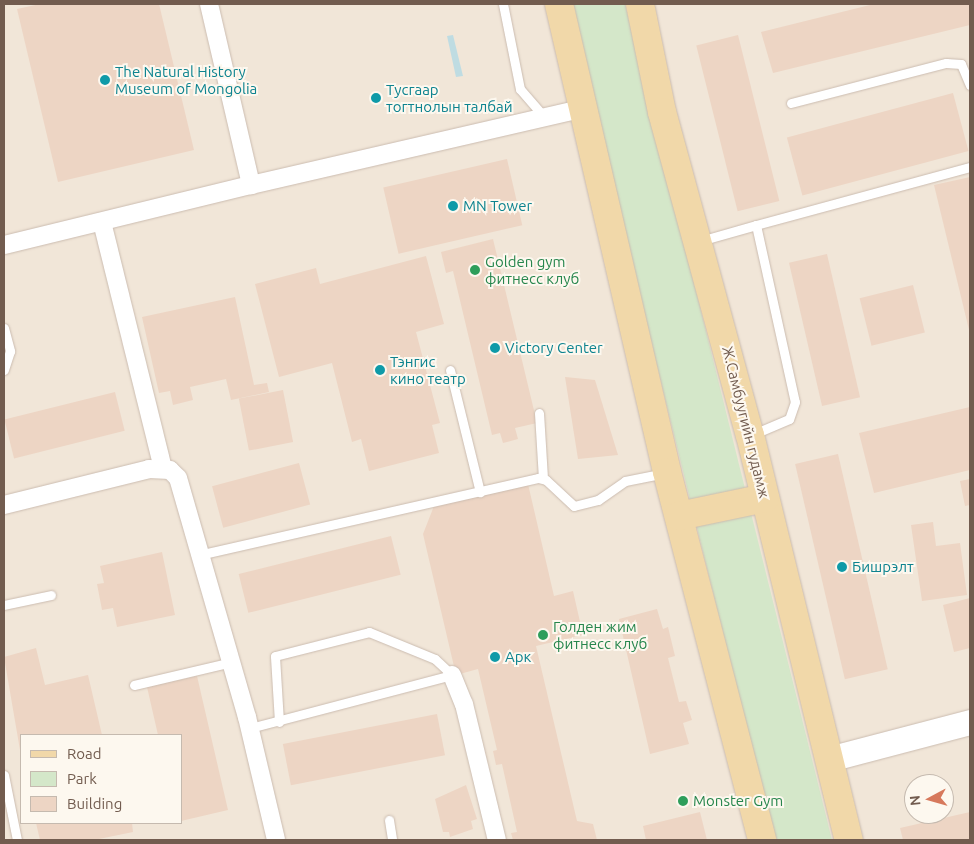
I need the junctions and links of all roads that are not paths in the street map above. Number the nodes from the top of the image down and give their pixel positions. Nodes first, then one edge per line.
1 (209, 4) edge
2 (502, 4) edge
3 (559, 4) edge
4 (640, 4) edge
5 (970, 85) edge
6 (792, 103) dead end
7 (580, 109) junction
8 (544, 117) junction
9 (970, 167) edge
10 (251, 185) junction
11 (102, 222) junction
12 (756, 225) junction
13 (699, 242) junction
14 (4, 246) edge
15 (4, 328) edge
16 (4, 370) edge
17 (450, 370) dead end
18 (539, 413) dead end
19 (750, 435) junction
20 (163, 468) junction
21 (667, 472) junction
22 (543, 478) junction
23 (480, 492) junction
24 (765, 498) junction
25 (4, 505) edge
26 (678, 516) junction
27 (203, 554) junction
28 (51, 595) dead end
29 (4, 605) edge
30 (232, 662) junction
31 (452, 675) junction
32 (134, 685) dead end
33 (279, 722) junction
34 (970, 722) edge
35 (250, 728) junction
36 (829, 759) junction
37 (4, 775) edge
38 (389, 820) dead end
39 (17, 840) edge
40 (276, 840) edge
41 (392, 840) edge
42 (497, 840) edge
43 (762, 840) edge
44 (849, 840) edge

1 - 10 street
2 - 8 lane
3 - 7 main road
4 - 13 main road, Ж.Самбуугийн гудамж
5 - 6 lane
7 - 8 street
7 - 21 main road
8 - 10 street
9 - 12 lane
10 - 11 street
11 - 14 street
11 - 20 street
12 - 13 lane
12 - 19 lane
13 - 19 main road, Ж.Самбуугийн гудамж
15 - 16 lane
17 - 23 lane
18 - 22 lane
19 - 24 main road, Ж.Самбуугийн гудамж
20 - 25 street
20 - 27 street
21 - 22 lane
21 - 26 main road
22 - 23 lane
23 - 27 lane
24 - 26 main road
24 - 36 main road, Ж.Самбуугийн гудамж
26 - 43 main road
27 - 30 street
28 - 29 lane
30 - 32 lane
30 - 35 street
31 - 33 lane
31 - 33 lane
31 - 42 street
33 - 35 lane
34 - 36 main road
35 - 40 street
36 - 44 main road, Ж.Самбуугийн гудамж
37 - 39 lane
38 - 41 lane

